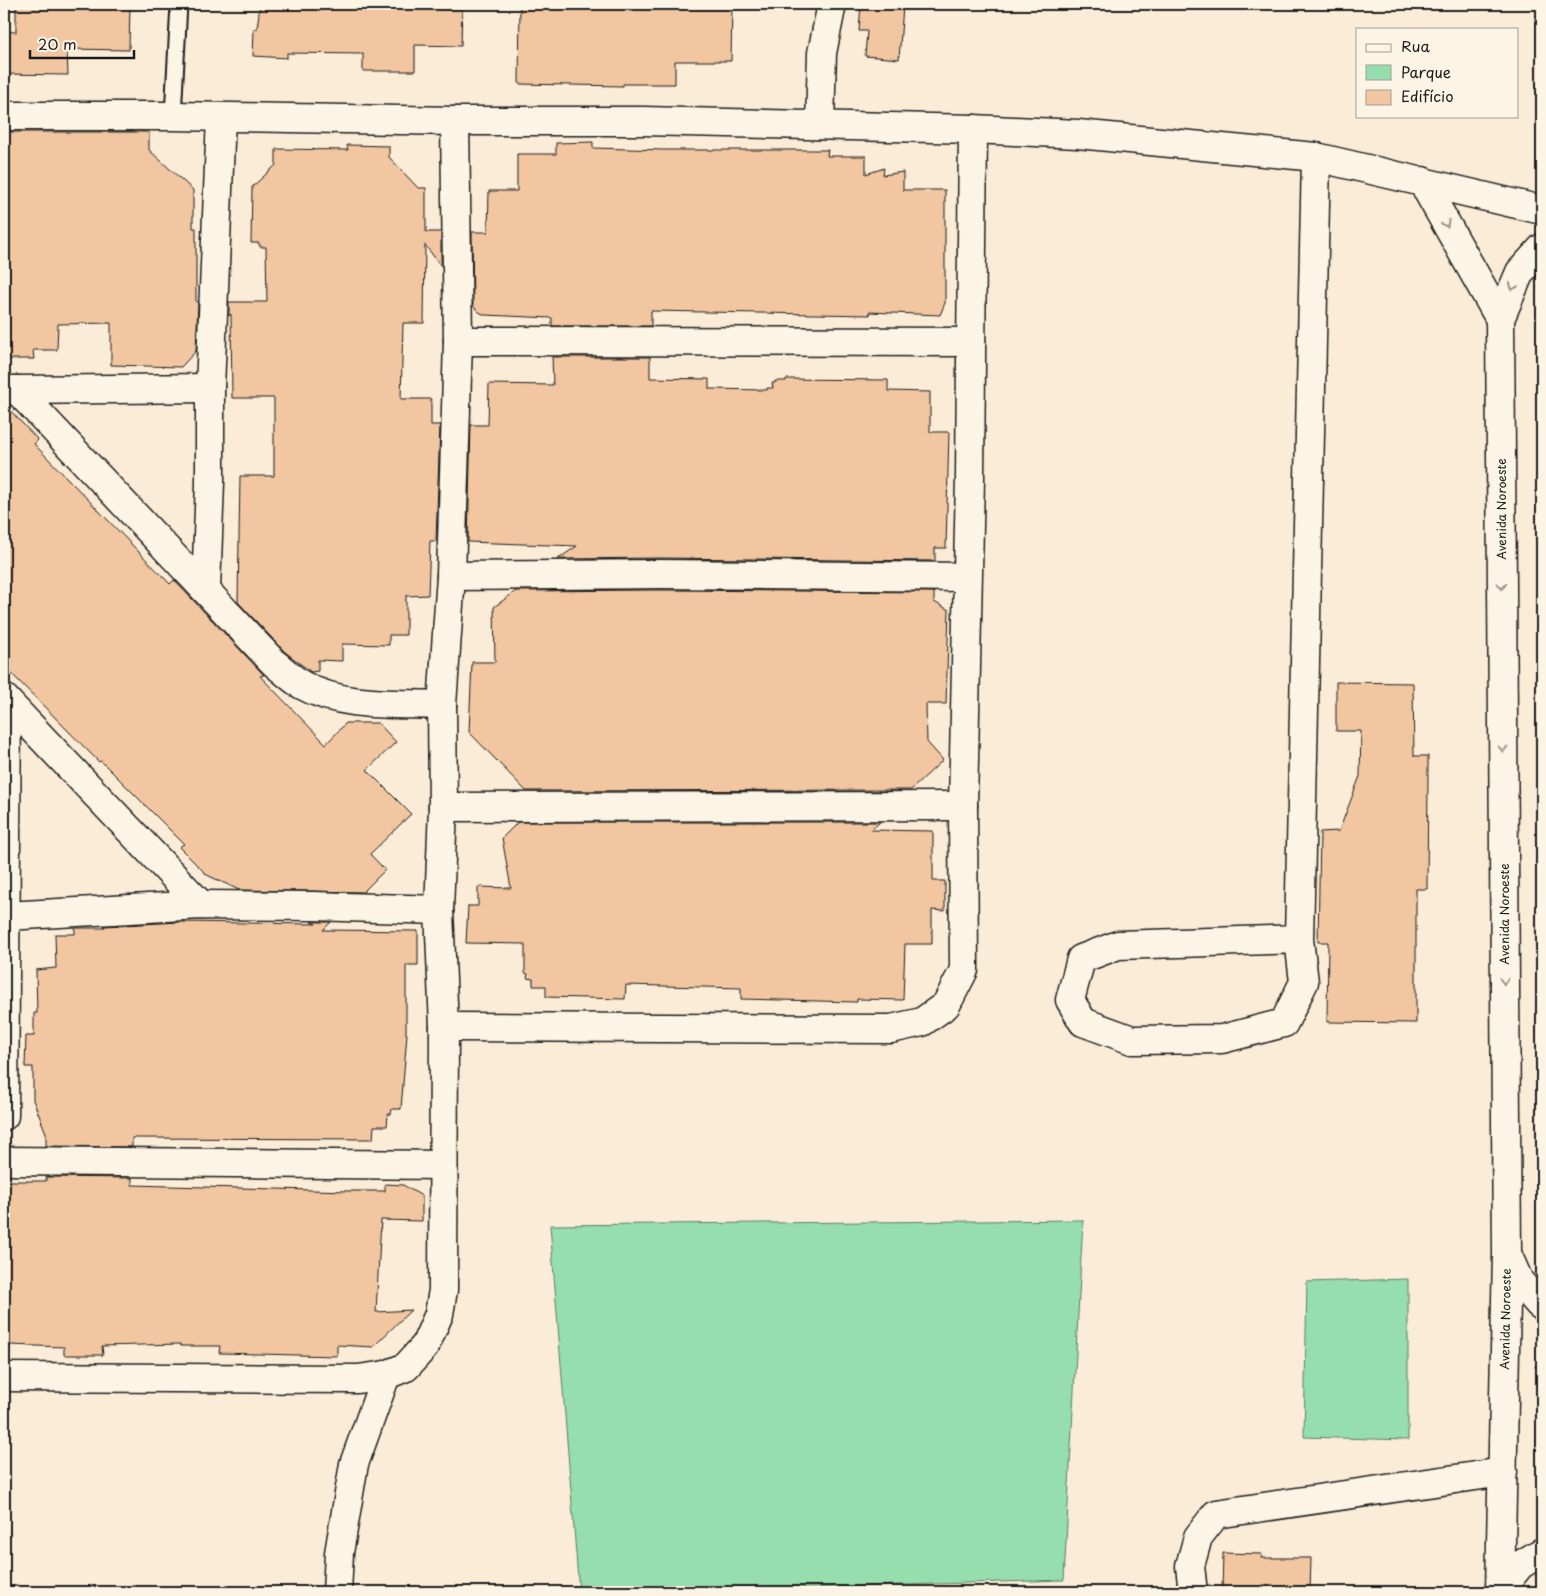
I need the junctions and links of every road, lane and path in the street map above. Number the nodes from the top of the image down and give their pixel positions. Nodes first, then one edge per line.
1 (179, 4) edge
2 (832, 4) edge
3 (4, 116) edge
4 (173, 116) junction
5 (220, 118) junction
6 (455, 121) junction
7 (820, 125) junction
8 (973, 129) junction
9 (1316, 157) junction
10 (1422, 181) junction
11 (1542, 210) edge
12 (1542, 248) edge
13 (1500, 319) junction
14 (458, 341) junction
15 (971, 342) junction
16 (210, 388) junction
17 (10, 390) edge
18 (451, 576) junction
19 (967, 577) junction
20 (206, 589) junction
21 (5, 700) edge
22 (442, 705) junction
23 (963, 806) junction
24 (443, 807) junction
25 (202, 906) junction
26 (439, 910) junction
27 (6, 916) junction
28 (1300, 939) junction
29 (444, 1027) junction
30 (4, 1116) edge
31 (4, 1161) edge
32 (443, 1165) junction
33 (1507, 1253) junction
34 (1542, 1306) edge
35 (386, 1375) junction
36 (4, 1377) edge
37 (1502, 1472) junction
38 (1542, 1552) edge
39 (1500, 1591) edge
40 (337, 1592) edge
41 (1192, 1592) edge

1 - 4 lane
2 - 7 street
3 - 4 street
4 - 5 street
5 - 6 street
5 - 16 street
6 - 7 street
6 - 14 street
7 - 8 street
8 - 9 street
8 - 15 street
9 - 10 street
9 - 28 street
10 - 11 street
10 -> 13 street
12 -> 13 street, Avenida Noroeste
13 -> 33 street, Avenida Noroeste
14 - 15 street
14 - 18 street
15 - 19 street
16 - 17 street
16 - 20 street
17 - 20 street
18 - 19 street
18 - 22 street
19 - 23 street
20 - 22 street
21 - 25 street
21 - 27 street
22 - 24 street
23 - 24 street
23 - 29 street
24 - 26 street
25 - 26 street
25 - 27 street
26 - 29 street
27 - 30 street
28 - 28 street
29 - 32 street
31 - 32 street
32 - 35 street
33 - 34 street
33 - 37 street, Avenida Noroeste
35 - 36 street
35 - 40 street
37 - 39 street, Avenida Noroeste
37 - 41 street
38 - 39 street

